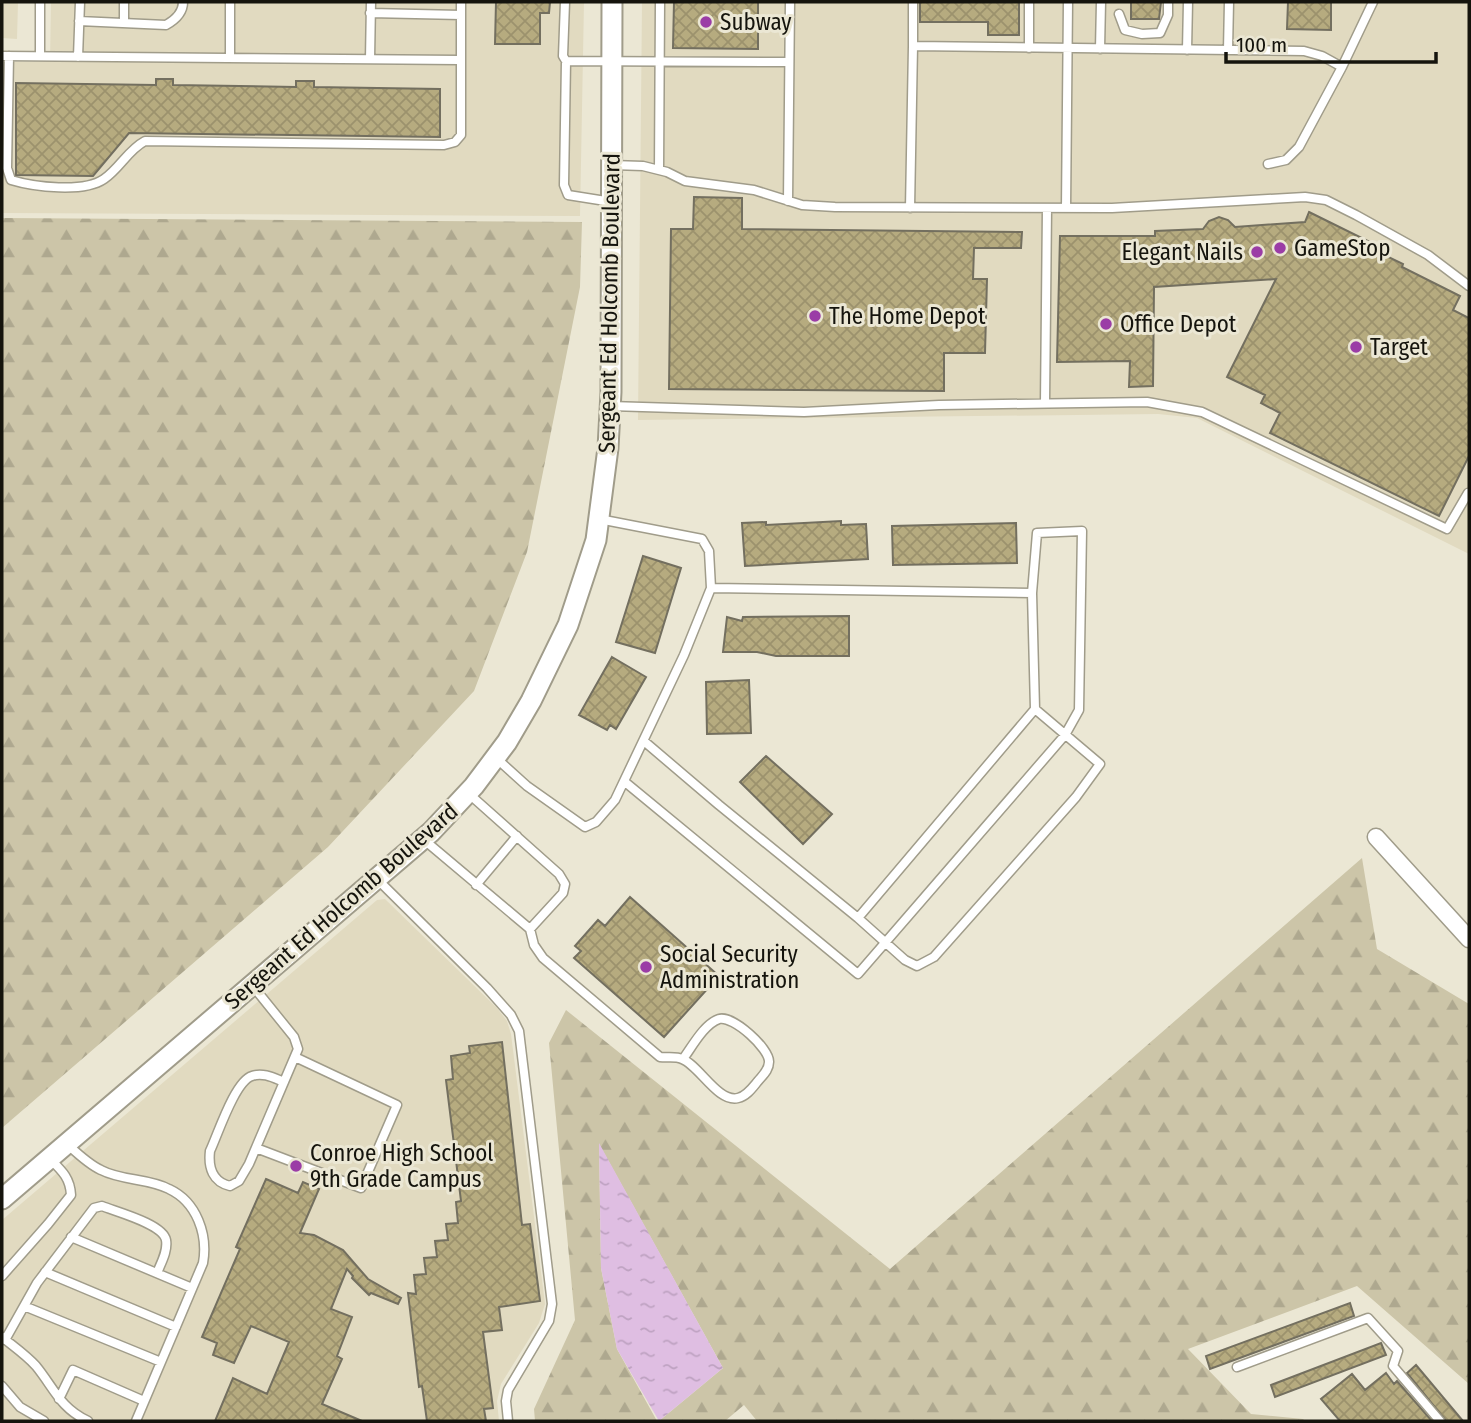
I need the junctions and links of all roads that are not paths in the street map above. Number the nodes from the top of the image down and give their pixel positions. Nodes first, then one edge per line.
1 (40, 2) edge
2 (80, 2) edge
3 (124, 2) edge
4 (183, 2) edge
5 (230, 2) edge
6 (370, 2) edge
7 (461, 2) edge
8 (565, 2) edge
9 (612, 2) edge
10 (660, 2) edge
11 (790, 2) edge
12 (913, 2) edge
13 (1029, 2) edge
14 (1068, 2) edge
15 (1101, 2) edge
16 (1168, 2) edge
17 (1188, 2) edge
18 (1229, 2) edge
19 (1373, 2) edge
20 (370, 13) junction
21 (1119, 14) dead end
22 (461, 15) junction
23 (79, 20) junction
24 (124, 23) junction
25 (913, 46) junction
26 (1028, 48) junction
27 (1068, 48) junction
28 (1100, 48) junction
29 (1187, 50) junction
30 (1228, 50) junction
31 (5, 56) edge
32 (40, 56) junction
33 (78, 57) junction
34 (230, 58) junction
35 (370, 59) junction
36 (460, 60) junction
37 (566, 61) junction
38 (612, 61) junction
39 (659, 61) junction
40 (789, 62) junction
41 (1342, 67) junction
42 (1268, 164) dead end
43 (612, 165) junction
44 (659, 170) junction
45 (788, 201) junction
46 (612, 202) junction
47 (911, 208) junction
48 (1047, 208) junction
49 (1066, 208) junction
50 (1469, 286) edge
51 (1045, 403) junction
52 (610, 406) junction
53 (1469, 492) edge
54 (599, 519) junction
55 (711, 589) junction
56 (1032, 593) junction
57 (1035, 709) junction
58 (1065, 735) junction
59 (645, 742) junction
60 (496, 757) junction
61 (625, 782) junction
62 (468, 793) junction
63 (517, 836) junction
64 (1376, 837) dead end
65 (423, 839) junction
66 (377, 880) junction
67 (476, 885) junction
68 (858, 918) junction
69 (530, 929) junction
70 (1469, 939) edge
71 (886, 942) junction
72 (253, 985) junction
73 (295, 1057) junction
74 (683, 1059) junction
75 (284, 1082) junction
76 (66, 1143) junction
77 (256, 1148) junction
78 (49, 1158) junction
79 (2, 1199) edge
80 (71, 1237) junction
81 (45, 1272) junction
82 (157, 1273) junction
83 (2, 1276) edge
84 (192, 1288) junction
85 (24, 1306) junction
86 (176, 1327) junction
87 (4, 1339) edge
88 (161, 1362) junction
89 (1237, 1367) dead end
90 (2, 1386) edge
91 (59, 1399) junction
92 (144, 1401) junction
93 (44, 1421) edge
94 (88, 1421) edge
95 (136, 1421) edge
96 (508, 1421) edge
97 (1440, 1421) edge

1 - 32 lane
2 - 23 lane
3 - 24 lane
4 - 24 lane
5 - 34 lane
6 - 20 lane
7 - 22 lane
8 - 37 lane
9 - 38 street, Sergeant Ed Holcomb Boulevard
10 - 39 lane
11 - 40 lane
12 - 25 lane
13 - 26 lane
14 - 27 lane
15 - 28 lane
16 - 21 lane
17 - 29 lane
18 - 30 lane
19 - 41 lane
20 - 22 lane
20 - 35 lane
22 - 36 lane
23 - 24 lane
23 - 33 lane
25 - 26 lane
25 - 47 lane
26 - 27 lane
27 - 28 lane
27 - 49 lane
28 - 29 lane
29 - 30 lane
30 - 41 lane
31 - 32 lane
31 - 36 lane
32 - 33 lane
33 - 34 lane
34 - 35 lane
35 - 36 lane
37 - 38 lane
37 - 46 lane
38 - 39 lane
38 - 43 street, Sergeant Ed Holcomb Boulevard
39 - 40 lane
39 - 44 lane
40 - 45 lane
41 - 42 lane
43 - 44 lane
43 - 46 street, Sergeant Ed Holcomb Boulevard
44 - 45 lane
45 - 47 lane
46 - 52 street, Sergeant Ed Holcomb Boulevard
47 - 48 lane
48 - 49 lane
48 - 51 lane
49 - 50 lane
51 - 52 lane
51 - 53 lane
52 - 54 street, Sergeant Ed Holcomb Boulevard
54 - 55 lane
54 - 60 street, Sergeant Ed Holcomb Boulevard
55 - 56 lane
55 - 59 lane
56 - 57 lane
56 - 58 lane
57 - 58 lane
57 - 68 lane
58 - 71 lane
58 - 71 lane
59 - 61 lane
59 - 68 lane
60 - 61 lane
60 - 62 street, Sergeant Ed Holcomb Boulevard
61 - 71 lane
62 - 63 lane
62 - 65 street, Sergeant Ed Holcomb Boulevard
63 - 67 lane
63 - 69 lane
64 - 70 street
65 - 66 street, Sergeant Ed Holcomb Boulevard
65 - 67 lane
66 - 72 street, Sergeant Ed Holcomb Boulevard
66 - 96 lane
67 - 69 lane
68 - 71 lane
69 - 74 lane
72 - 73 lane
72 - 76 street, Sergeant Ed Holcomb Boulevard
73 - 75 lane
73 - 77 lane
74 - 74 lane
75 - 77 lane
75 - 77 lane
76 - 78 street, Sergeant Ed Holcomb Boulevard
76 - 84 lane
78 - 79 street, Sergeant Ed Holcomb Boulevard
78 - 83 lane
80 - 81 lane
80 - 82 lane
80 - 82 lane
81 - 85 lane
81 - 86 lane
82 - 84 lane
84 - 86 lane
85 - 87 lane
85 - 88 lane
86 - 88 lane
87 - 91 lane
88 - 92 lane
89 - 97 lane
90 - 93 lane
91 - 92 lane
91 - 94 lane
92 - 95 lane

